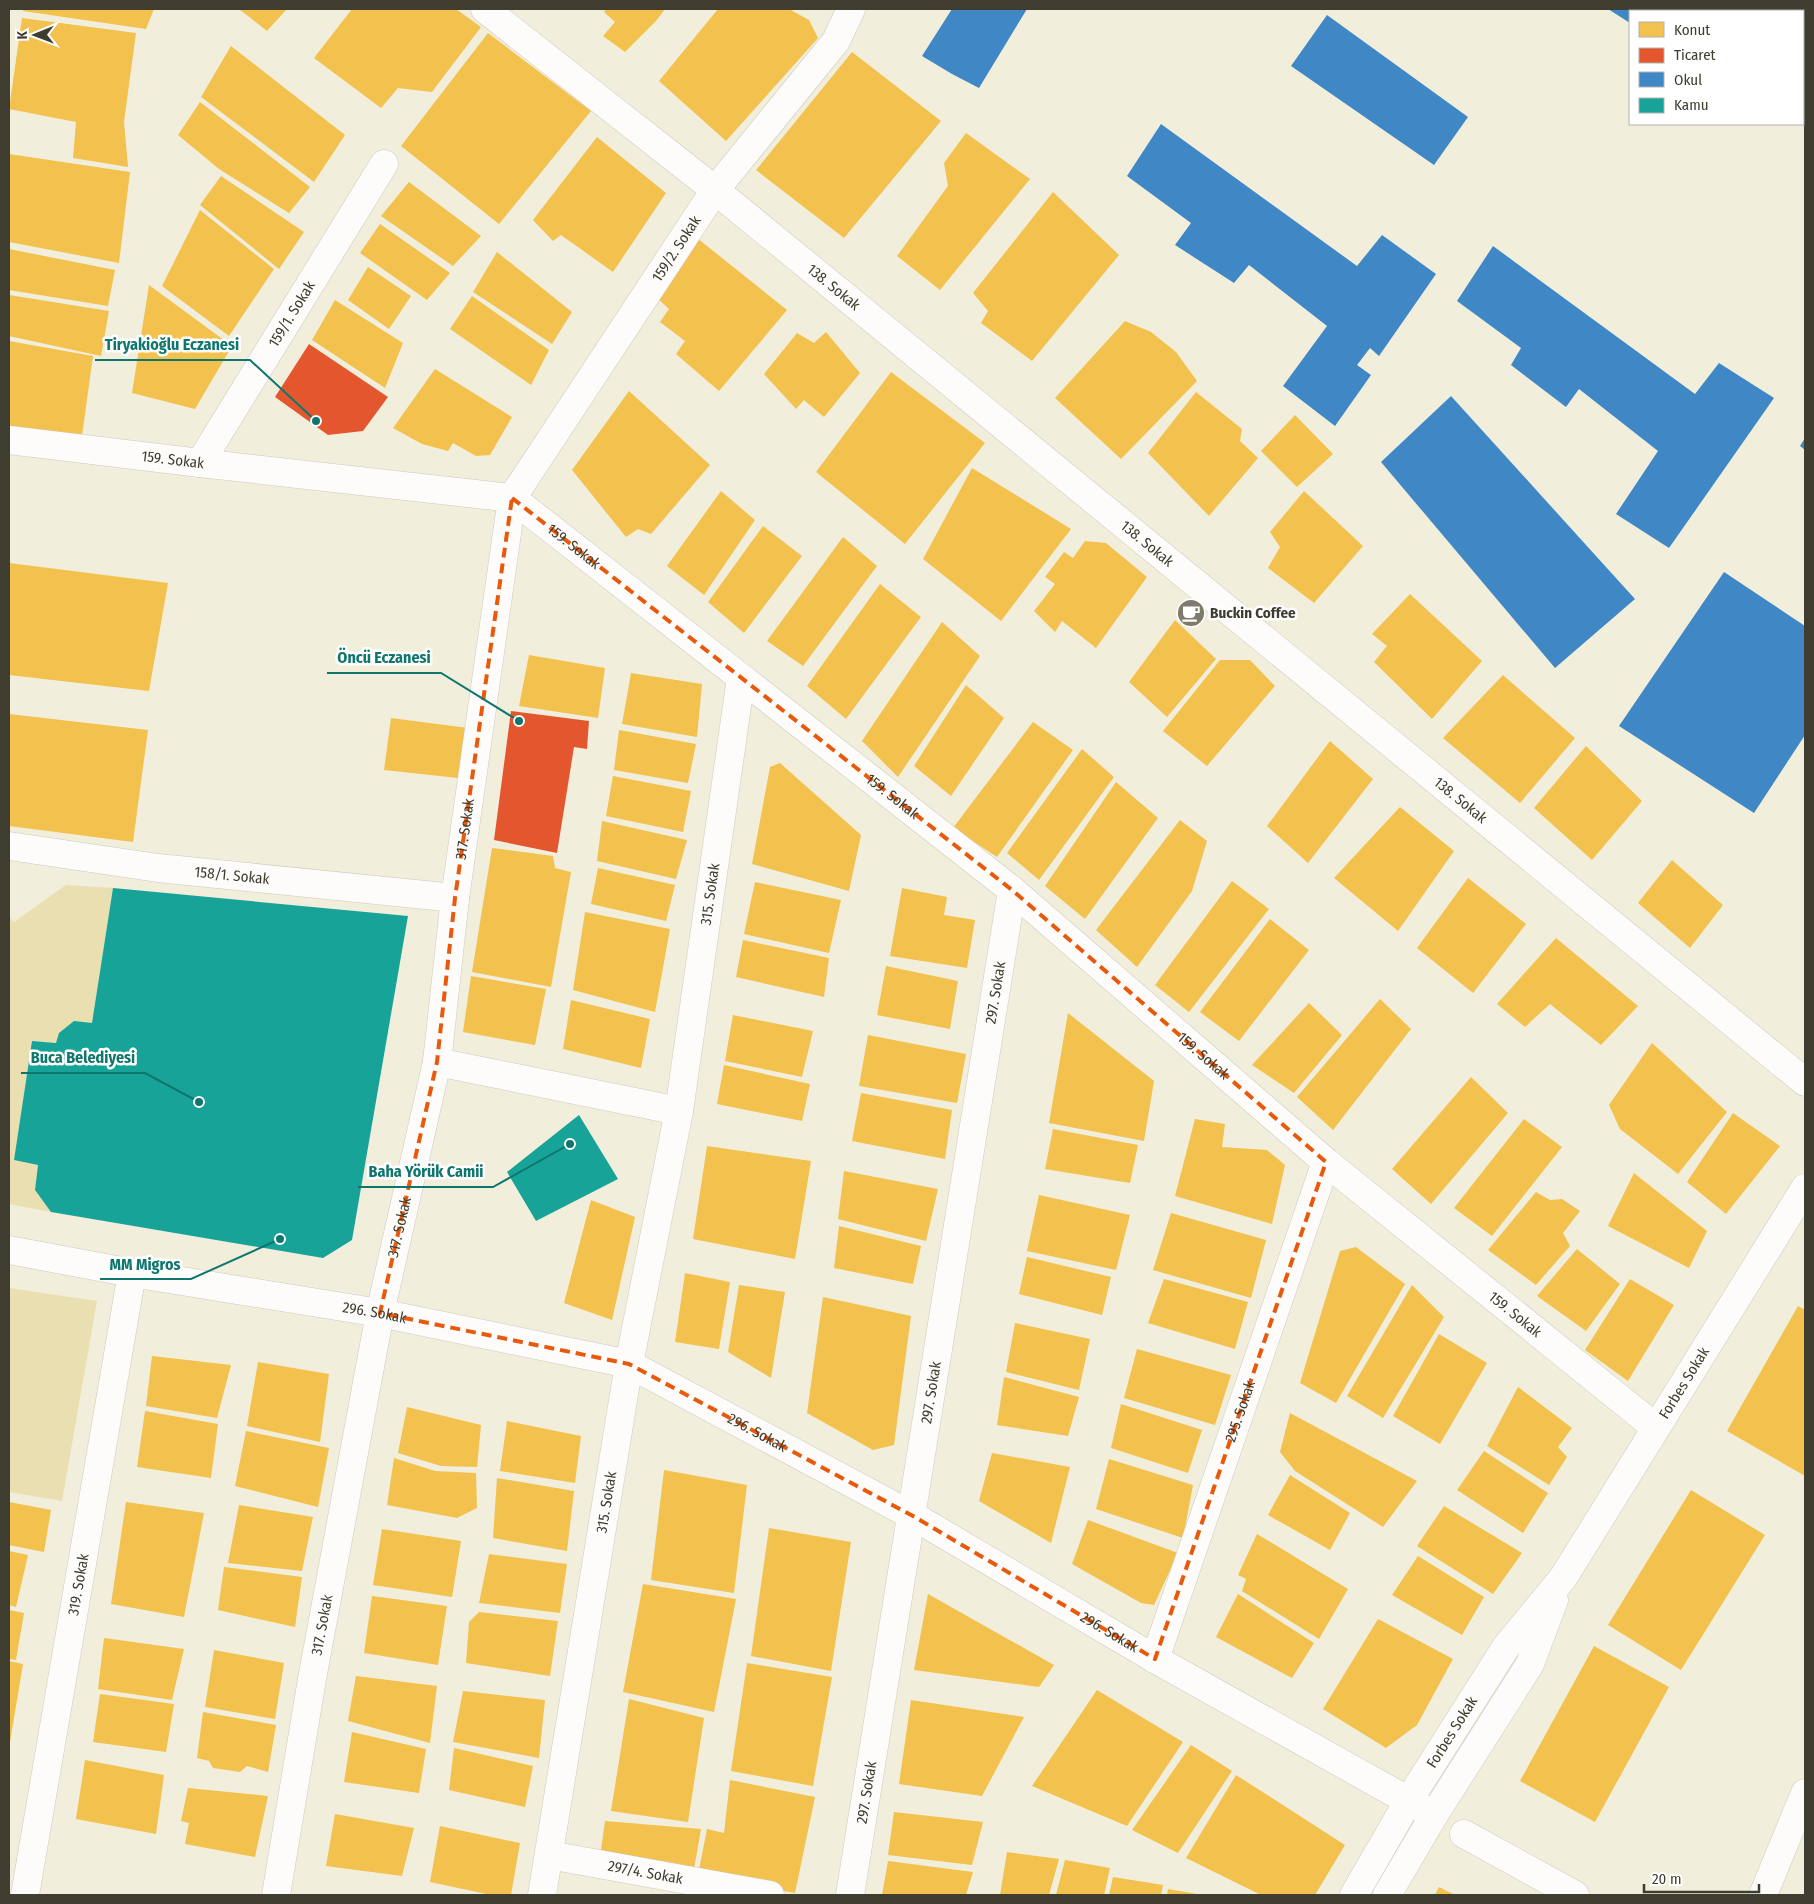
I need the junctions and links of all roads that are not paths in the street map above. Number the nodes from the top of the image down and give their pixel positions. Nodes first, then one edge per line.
1 (485, 9) edge
2 (851, 9) edge
3 (384, 164) dead end
4 (715, 190) junction
5 (9, 440) edge
6 (200, 463) junction
7 (512, 498) junction
8 (741, 678) junction
9 (9, 846) edge
10 (1012, 890) junction
11 (455, 898) junction
12 (437, 1062) junction
13 (1805, 1082) edge
14 (679, 1112) junction
15 (1326, 1162) junction
16 (1805, 1188) edge
17 (9, 1250) edge
18 (132, 1273) junction
19 (380, 1313) junction
20 (629, 1364) junction
21 (1655, 1427) junction
22 (913, 1516) junction
23 (1563, 1578) junction
24 (1155, 1659) junction
25 (1805, 1793) edge
26 (1409, 1800) junction
27 (1434, 1815) junction
28 (1464, 1834) dead end
29 (550, 1854) junction
30 (25, 1895) edge
31 (276, 1895) edge
32 (542, 1895) edge
33 (770, 1895) edge
34 (850, 1895) edge
35 (1354, 1895) edge
36 (1387, 1895) edge
37 (1575, 1895) edge
38 (1763, 1895) edge

1 - 4 street, 138. Sokak
2 - 4 street, 159/2. Sokak
3 - 6 street, 159/1. Sokak
4 - 7 street, 159/2. Sokak
4 - 13 street, 138. Sokak
5 - 6 street, 159. Sokak
6 - 7 street, 159. Sokak
7 - 8 street, 159. Sokak
7 - 11 street, 317. Sokak
8 - 10 street, 159. Sokak
8 - 14 street, 315. Sokak
9 - 11 street, 158/1. Sokak
10 - 15 street, 159. Sokak
10 - 22 street, 297. Sokak
11 - 12 street, 317. Sokak
12 - 14 street
12 - 19 street, 317. Sokak
14 - 20 street, 315. Sokak
15 - 21 street, 159. Sokak
15 - 24 street, 295. Sokak
16 - 21 street, Forbes Sokak
17 - 18 street, 296. Sokak
18 - 19 street, 296. Sokak
18 - 30 street, 319. Sokak
19 - 20 street, 296. Sokak
19 - 31 street, 317. Sokak
20 - 22 street, 296. Sokak
20 - 29 street, 315. Sokak
21 - 23 street, Forbes Sokak
22 - 24 street, 296. Sokak
22 - 34 street, 297. Sokak
23 - 26 street, Forbes Sokak
23 - 27 street, Forbes Sokak
24 - 26 street, 296. Sokak
25 - 38 street
26 - 27 street, 296. Sokak
26 - 35 street, Forbes Sokak
27 - 36 street, Forbes Sokak
28 - 37 street
29 - 32 street, 315. Sokak
29 - 33 street, 297/4. Sokak

